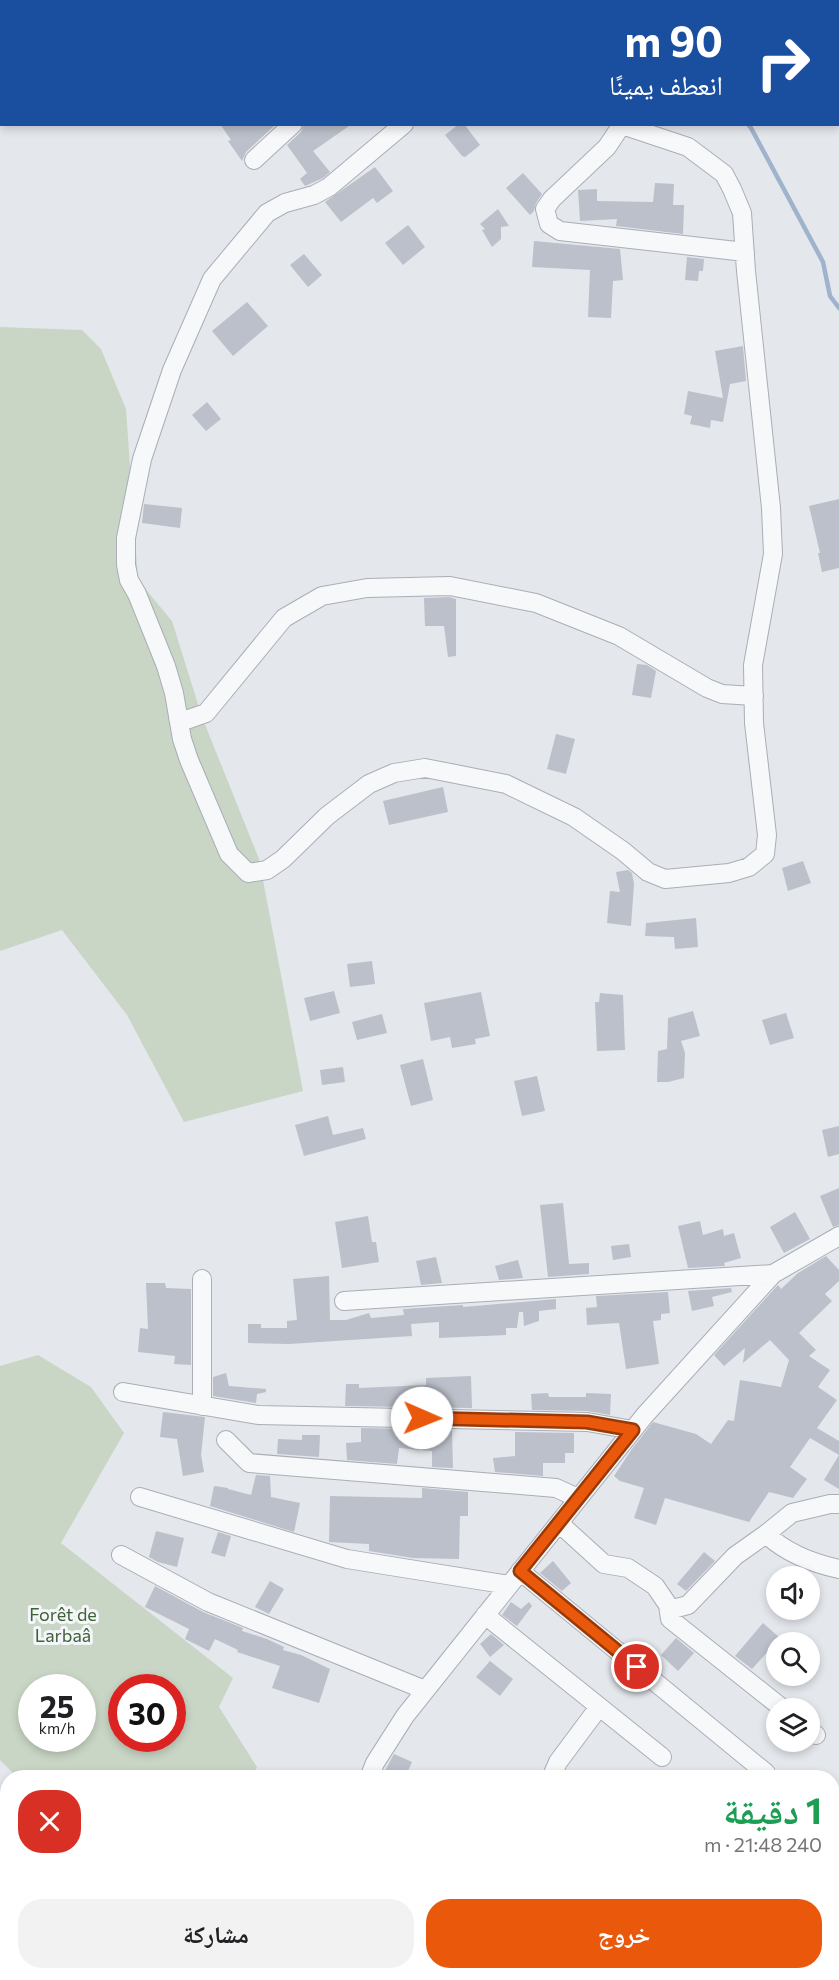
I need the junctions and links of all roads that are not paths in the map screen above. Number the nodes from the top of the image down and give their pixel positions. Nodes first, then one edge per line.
1 (290, 126) edge
2 (402, 126) edge
3 (619, 126) edge
4 (623, 126) edge
5 (254, 160) dead end
6 (745, 252) junction
7 (754, 696) junction
8 (178, 718) junction
9 (839, 1236) edge
10 (773, 1274) junction
11 (202, 1279) dead end
12 (344, 1301) dead end
13 (123, 1392) dead end
14 (202, 1406) junction
15 (633, 1430) junction
16 (226, 1440) dead end
17 (140, 1497) dead end
18 (578, 1498) junction
19 (839, 1504) edge
20 (559, 1523) junction
21 (766, 1534) junction
22 (121, 1555) dead end
23 (839, 1569) edge
24 (514, 1578) junction
25 (669, 1610) junction
26 (485, 1615) junction
27 (425, 1690) junction
28 (769, 1698) edge
29 (599, 1707) junction
30 (662, 1757) dead end
31 (372, 1770) edge
32 (555, 1770) edge
33 (762, 1770) edge

1 - 5 street
2 - 8 street
3 - 6 street
4 - 6 street
6 - 7 street
7 - 8 street
7 - 8 street
9 - 10 street
10 - 12 street
10 - 15 street
11 - 14 street
13 - 14 street
14 - 15 street
15 - 18 street
16 - 18 street
17 - 24 street
18 - 20 street
19 - 21 street
20 - 24 street
20 - 25 street
21 - 23 street
21 - 25 street
22 - 27 street
24 - 26 street
24 - 33 street
25 - 28 street
26 - 27 street
26 - 29 street
27 - 31 street
29 - 30 street
29 - 32 street

